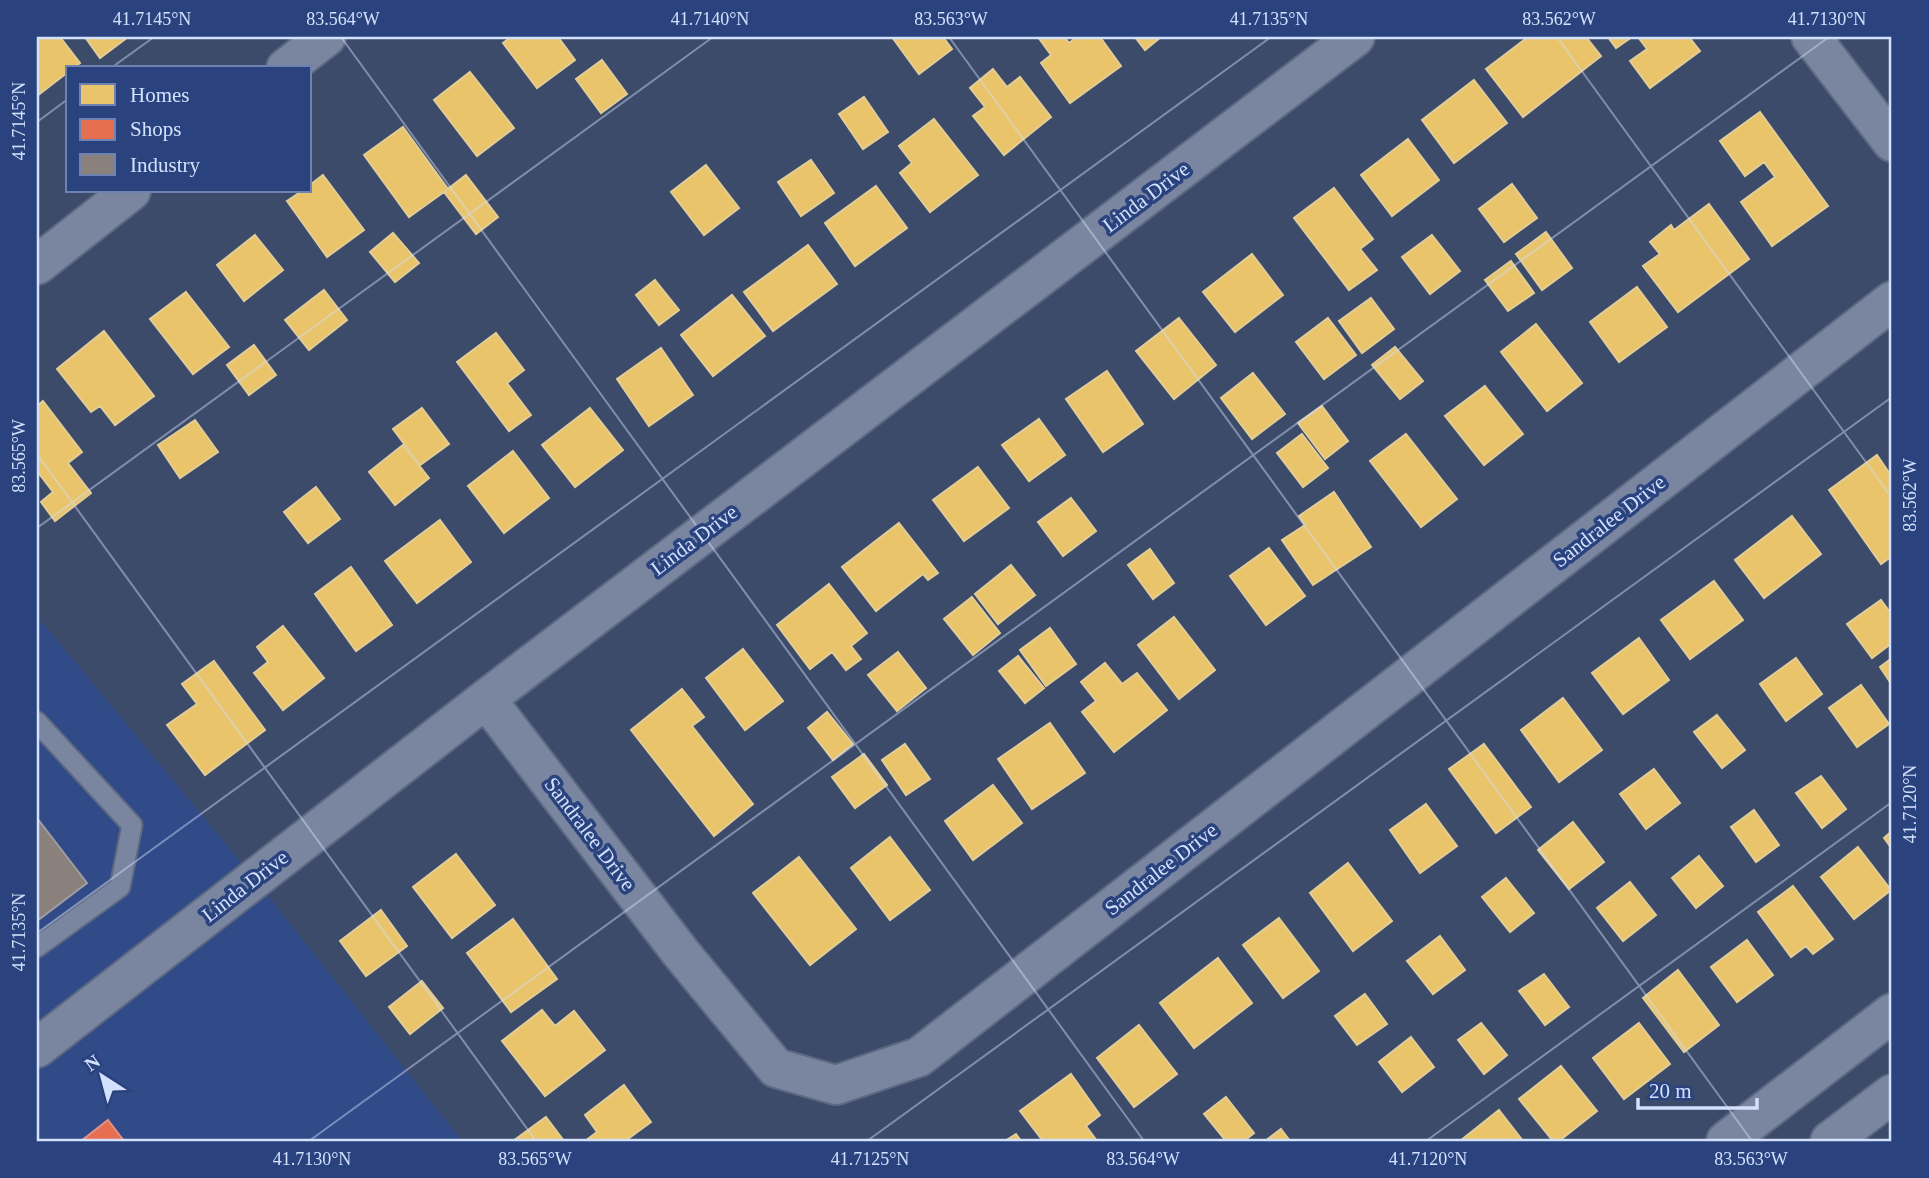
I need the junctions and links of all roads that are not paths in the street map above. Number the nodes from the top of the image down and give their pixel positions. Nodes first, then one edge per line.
1 (326, 37) edge
2 (1355, 37) edge
3 (1811, 37) edge
4 (289, 66) edge
5 (1892, 142) edge
6 (130, 192) edge
7 (37, 265) edge
8 (1892, 301) edge
9 (486, 699) junction
10 (37, 722) edge
11 (37, 947) edge
12 (1892, 1013) edge
13 (37, 1048) edge
14 (1892, 1094) edge
15 (1726, 1141) edge
16 (1830, 1141) edge

1 - 4 street
2 - 9 street, Linda Drive
3 - 5 street
6 - 7 street
8 - 9 street, Sandralee Drive
9 - 13 street, Linda Drive
10 - 11 lane
12 - 15 street
14 - 16 street

